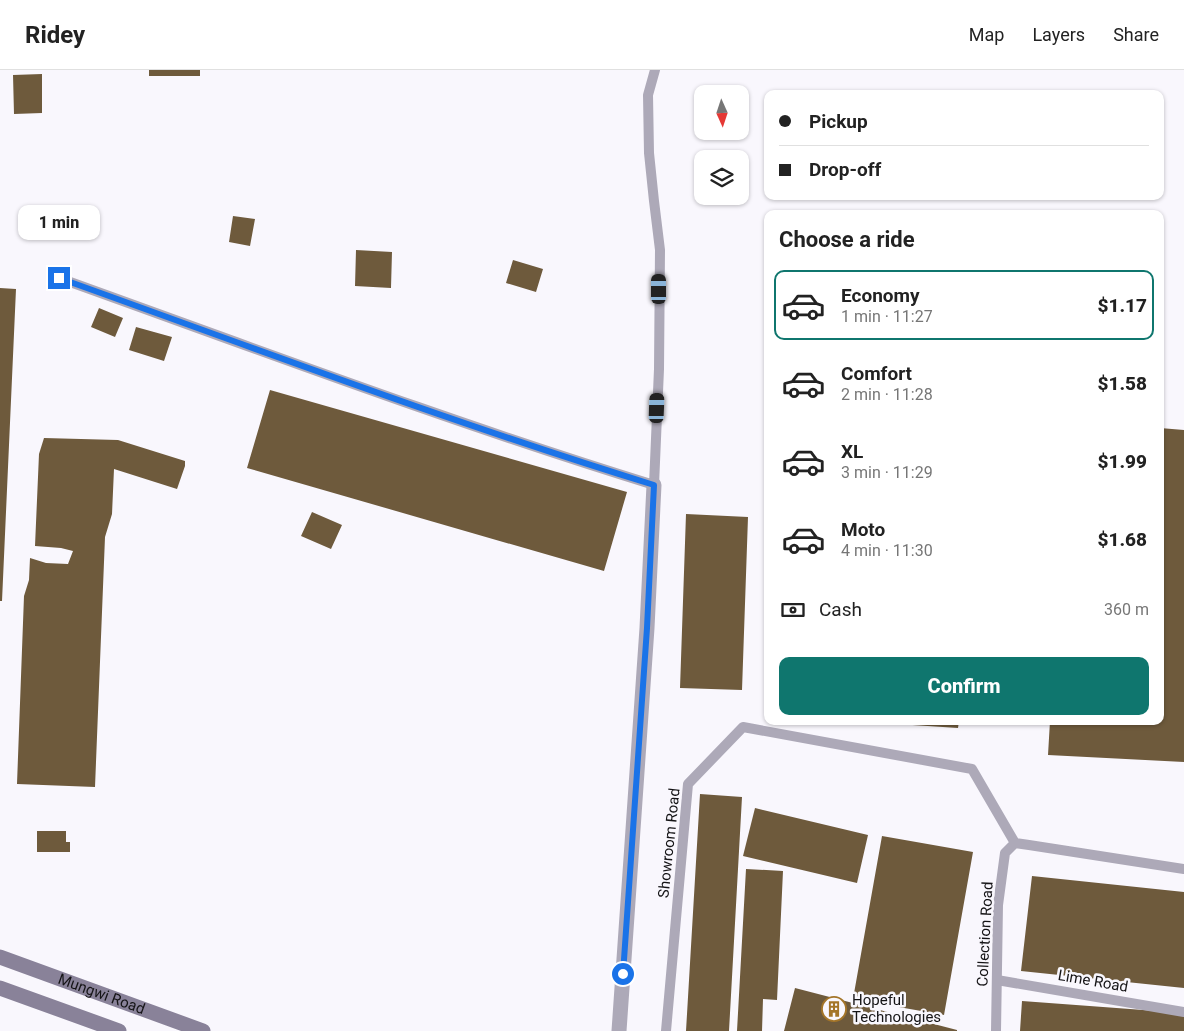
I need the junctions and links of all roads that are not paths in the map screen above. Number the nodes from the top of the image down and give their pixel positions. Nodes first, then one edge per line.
1 (655, 70) edge
2 (59, 278) dead end
3 (654, 485) junction
4 (1015, 843) junction
5 (1184, 869) edge
6 (0, 957) edge
7 (997, 980) junction
8 (0, 988) edge
9 (1184, 1012) edge
10 (119, 1031) edge
11 (203, 1031) edge
12 (619, 1031) edge
13 (666, 1031) edge
14 (996, 1031) edge

1 - 3 lane
2 - 3 lane
3 - 12 street
4 - 5 lane
4 - 7 lane, Collection Road
4 - 13 lane, Showroom Road
6 - 11 main road, Mungwi Road
7 - 9 lane, Lime Road
7 - 14 lane, Collection Road
8 - 10 main road, Mungwi Road

